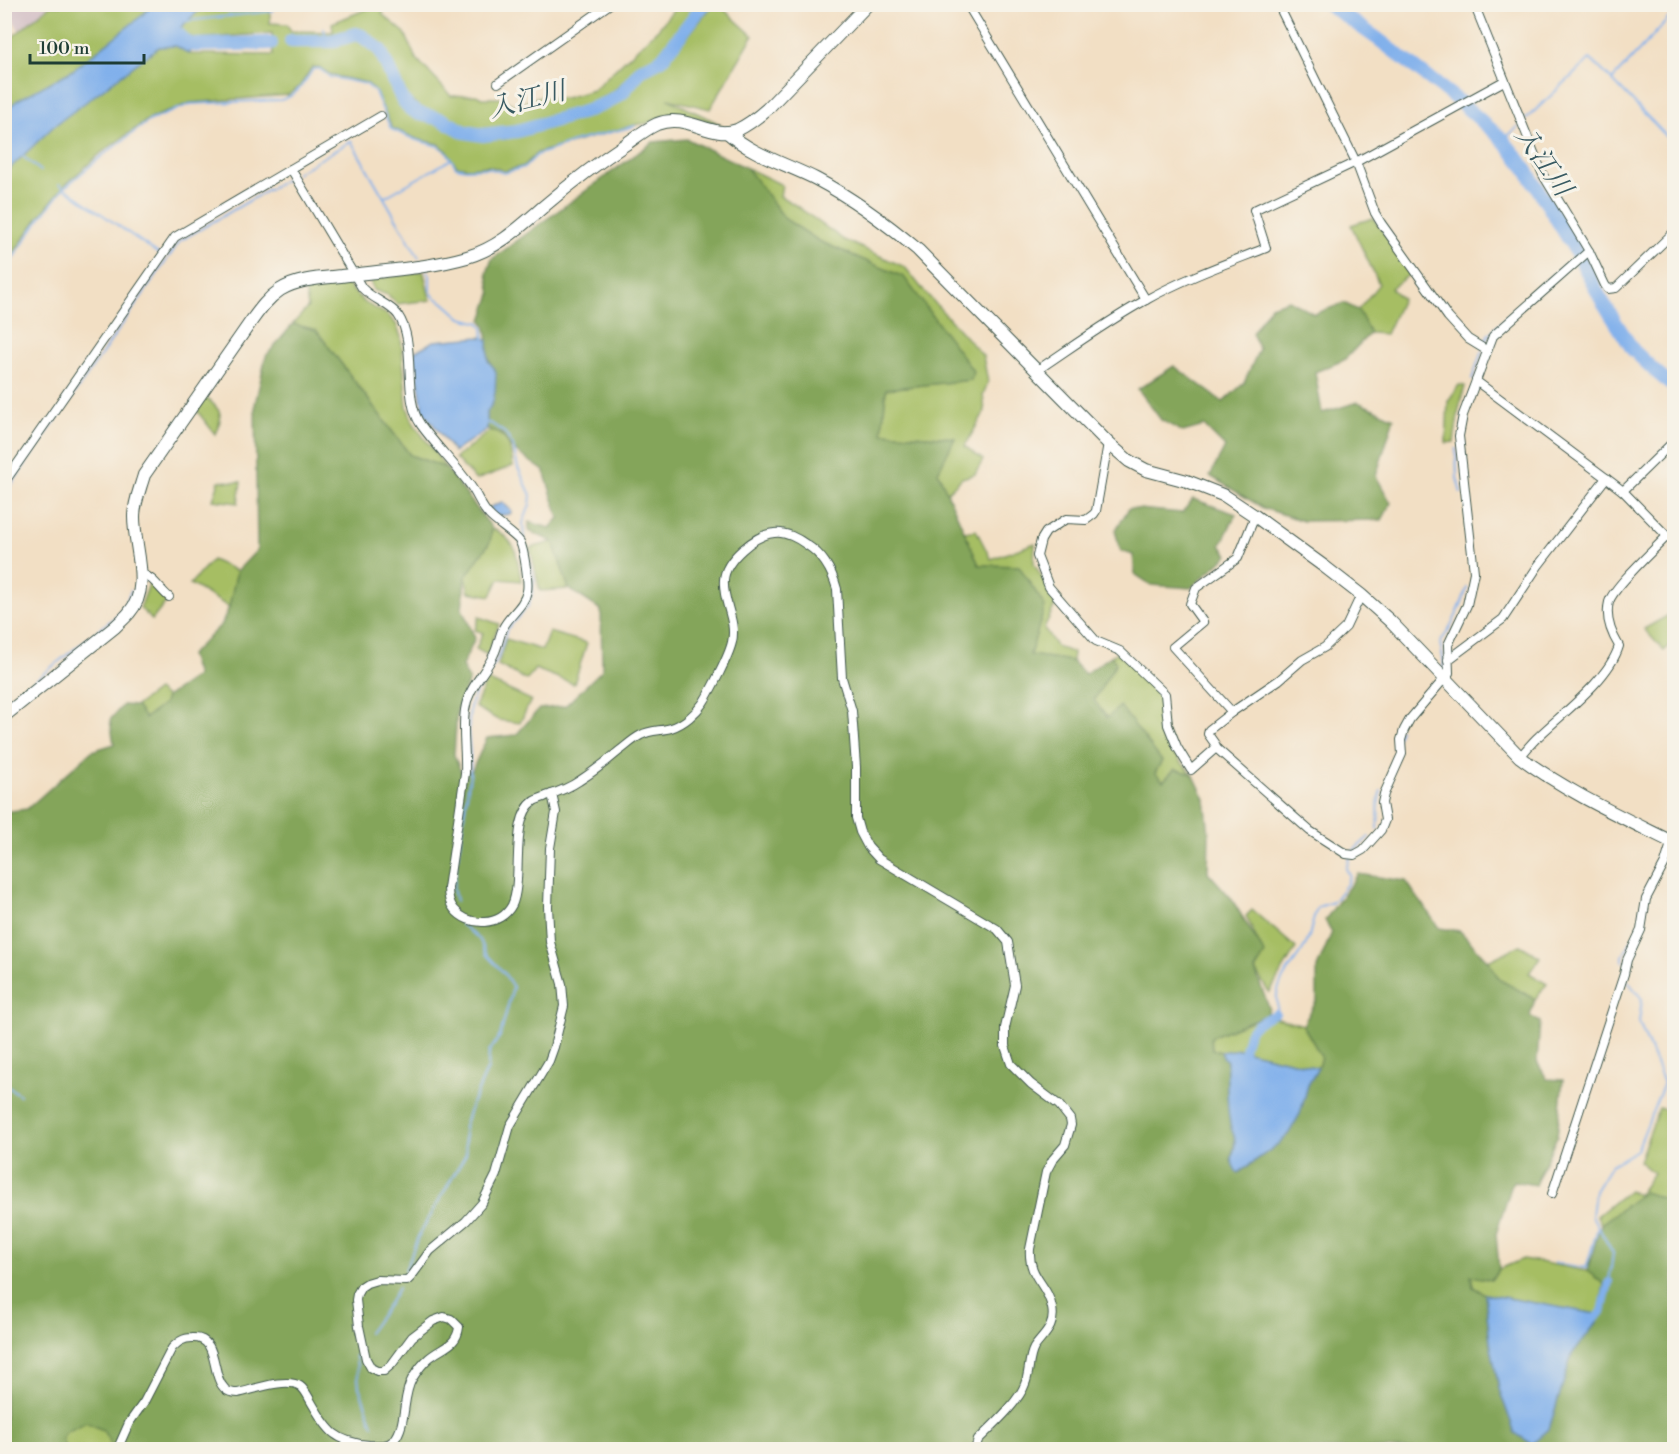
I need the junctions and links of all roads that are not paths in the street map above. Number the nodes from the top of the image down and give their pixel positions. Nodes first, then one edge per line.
1 (381, 4) edge
2 (387, 4) edge
3 (610, 4) edge
4 (868, 4) edge
5 (967, 4) edge
6 (1278, 4) edge
7 (1474, 4) edge
8 (1504, 81) junction
9 (498, 83) dead end
10 (381, 116) dead end
11 (727, 132) junction
12 (1356, 162) junction
13 (291, 168) junction
14 (1674, 232) edge
15 (1587, 253) junction
16 (353, 274) junction
17 (1146, 300) junction
18 (1483, 348) junction
19 (1036, 371) junction
20 (1476, 381) junction
21 (1674, 441) edge
22 (1108, 443) junction
23 (1606, 478) junction
24 (4, 483) edge
25 (1623, 491) junction
26 (1255, 516) junction
27 (1671, 538) edge
28 (141, 574) junction
29 (1361, 595) junction
30 (169, 597) dead end
31 (1448, 660) junction
32 (1445, 679) junction
33 (1232, 712) junction
34 (4, 716) edge
35 (1216, 748) junction
36 (1520, 757) junction
37 (552, 794) junction
38 (1674, 839) edge
39 (1552, 1194) dead end
40 (117, 1449) edge
41 (975, 1449) edge

1 - 2 street
3 - 9 street
4 - 11 main road
5 - 17 street
6 - 12 street
7 - 8 street
8 - 12 street
8 - 15 street
10 - 13 street
11 - 16 main road
11 - 19 main road
12 - 17 street
12 - 18 street
13 - 16 street
13 - 24 street
14 - 15 street
15 - 18 street
16 - 28 main road
16 - 37 street
17 - 19 street
18 - 20 street
19 - 22 main road
20 - 23 street
20 - 31 street
21 - 25 street
22 - 26 main road
22 - 35 street
23 - 25 street
23 - 31 street
25 - 27 street
26 - 29 main road
26 - 33 street
27 - 36 street
28 - 30 street
28 - 34 main road
29 - 32 main road
29 - 33 street
31 - 32 street
32 - 35 street
32 - 36 main road
33 - 35 street
36 - 38 main road
37 - 40 street
37 - 41 street
38 - 39 street

